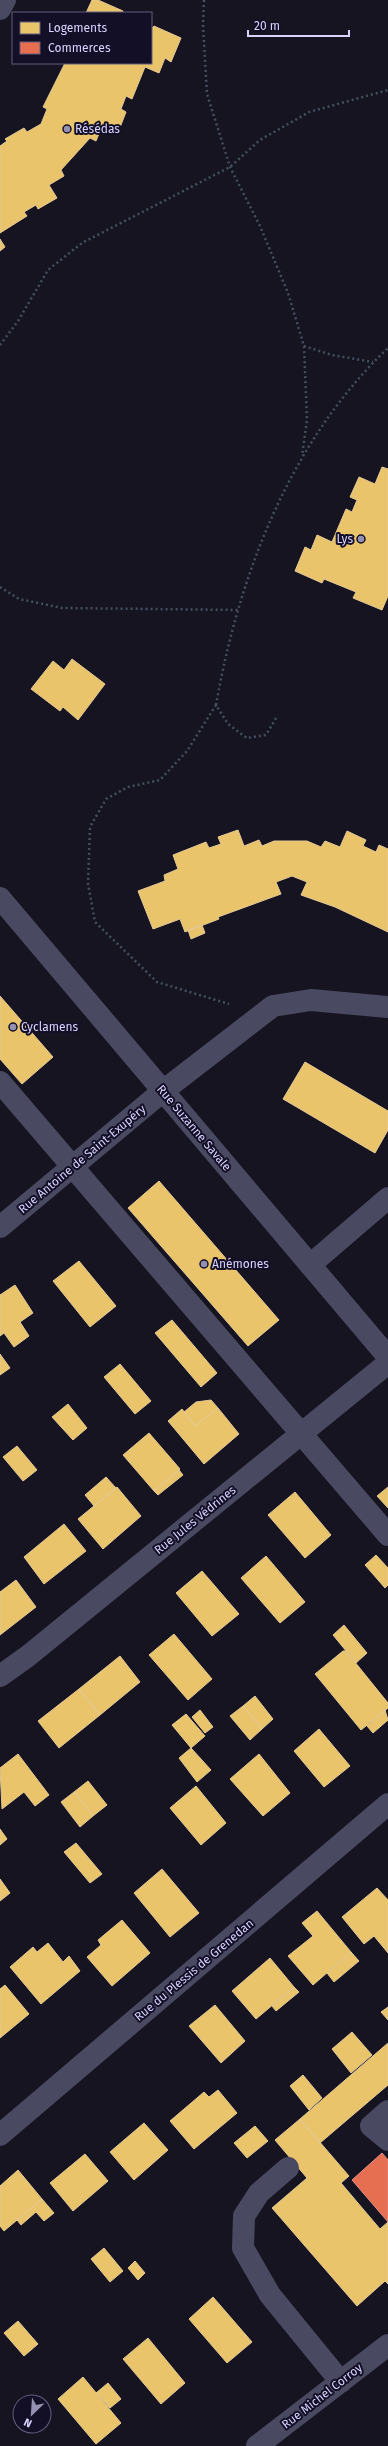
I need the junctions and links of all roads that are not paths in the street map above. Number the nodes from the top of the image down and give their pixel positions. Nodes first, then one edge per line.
1 (5, 0) edge
2 (0, 9) edge
3 (0, 898) edge
4 (388, 1007) edge
5 (0, 1082) edge
6 (163, 1091) junction
7 (72, 1168) junction
8 (388, 1198) edge
9 (0, 1227) edge
10 (310, 1265) junction
11 (388, 1357) edge
12 (388, 1363) edge
13 (301, 1434) junction
14 (388, 1535) edge
15 (0, 1676) edge
16 (388, 1804) edge
17 (388, 2112) edge
18 (0, 2135) edge
19 (388, 2140) edge
20 (288, 2168) dead end
21 (388, 2345) edge
22 (341, 2382) junction
23 (257, 2446) edge

1 - 2 street
3 - 6 street, Rue Suzanne Savale
4 - 6 street, Rue Antoine de Saint-Exupéry
5 - 7 street
6 - 7 street, Rue Antoine de Saint-Exupéry
6 - 10 street, Rue Suzanne Savale
7 - 9 street, Rue Antoine de Saint-Exupéry
7 - 13 street
8 - 10 street
10 - 11 street, Rue Suzanne Savale
12 - 13 street, Rue Jules Védrines
13 - 14 street
13 - 15 street, Rue Jules Védrines
16 - 18 street, Rue du Plessis de Grenedan
17 - 19 street
20 - 22 street
21 - 22 street, Rue Michel Corroy
22 - 23 street, Rue Michel Corroy

